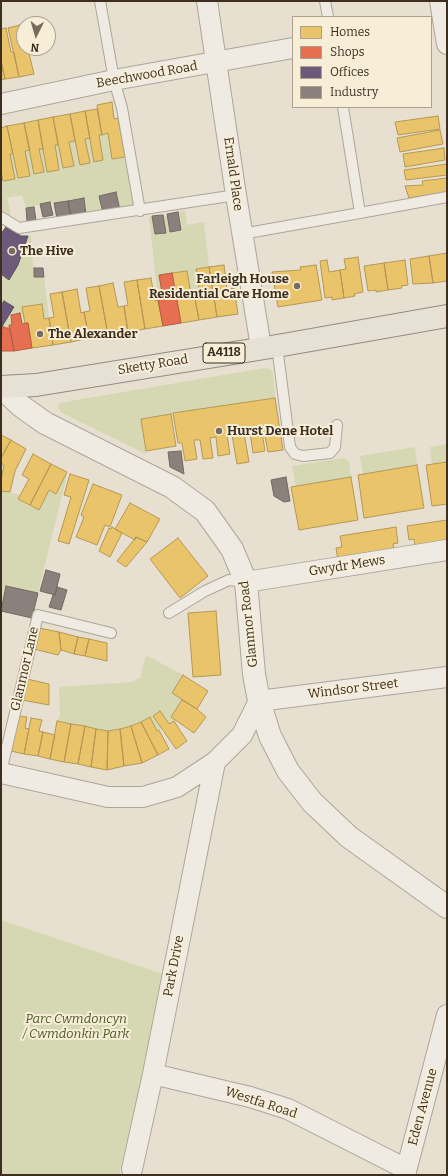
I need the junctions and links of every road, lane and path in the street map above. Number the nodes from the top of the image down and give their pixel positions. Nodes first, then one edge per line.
1 (100, 1) edge
2 (207, 1) edge
3 (325, 1) edge
4 (440, 13) edge
5 (328, 16) edge
6 (447, 44) edge
7 (292, 48) edge
8 (217, 62) junction
9 (114, 80) junction
10 (1, 104) edge
11 (343, 108) edge
12 (236, 195) junction
13 (447, 197) edge
14 (140, 211) junction
15 (360, 213) junction
16 (1, 217) edge
17 (242, 234) junction
18 (447, 316) edge
19 (269, 346) junction
20 (1, 387) edge
21 (337, 425) dead end
22 (447, 550) edge
23 (246, 582) junction
24 (168, 613) dead end
25 (111, 633) dead end
26 (447, 677) edge
27 (259, 701) junction
28 (215, 762) junction
29 (1, 772) edge
30 (447, 906) edge
31 (447, 1015) edge
32 (153, 1074) junction
33 (132, 1170) dead end
34 (406, 1172) edge

1 - 9 lane
2 - 8 street, Ernald Place
3 - 5 lane
4 - 6 street
7 - 8 street, Beechwood Road
8 - 9 street, Beechwood Road
8 - 12 street, Ernald Place
9 - 10 street, Beechwood Road
9 - 14 lane
11 - 15 lane
12 - 14 lane
12 - 17 street, Ernald Place
13 - 15 lane
14 - 16 lane
15 - 17 lane
17 - 19 street, Ernald Place
18 - 19 main road, Sketty Road / A4118
19 - 20 main road, Sketty Road / A4118
19 - 21 lane
20 - 23 street, Glanmor Road
22 - 23 street, Gwydr Mews
23 - 24 lane
23 - 27 street, Glanmor Road
25 - 29 lane, Glanmor Lane
26 - 27 street, Windsor Street
27 - 28 street
27 - 30 street, Glanmor Road
28 - 29 street
28 - 32 street, Park Drive
31 - 34 street, Eden Avenue
32 - 33 street, Park Drive
32 - 34 street, Westfa Road

